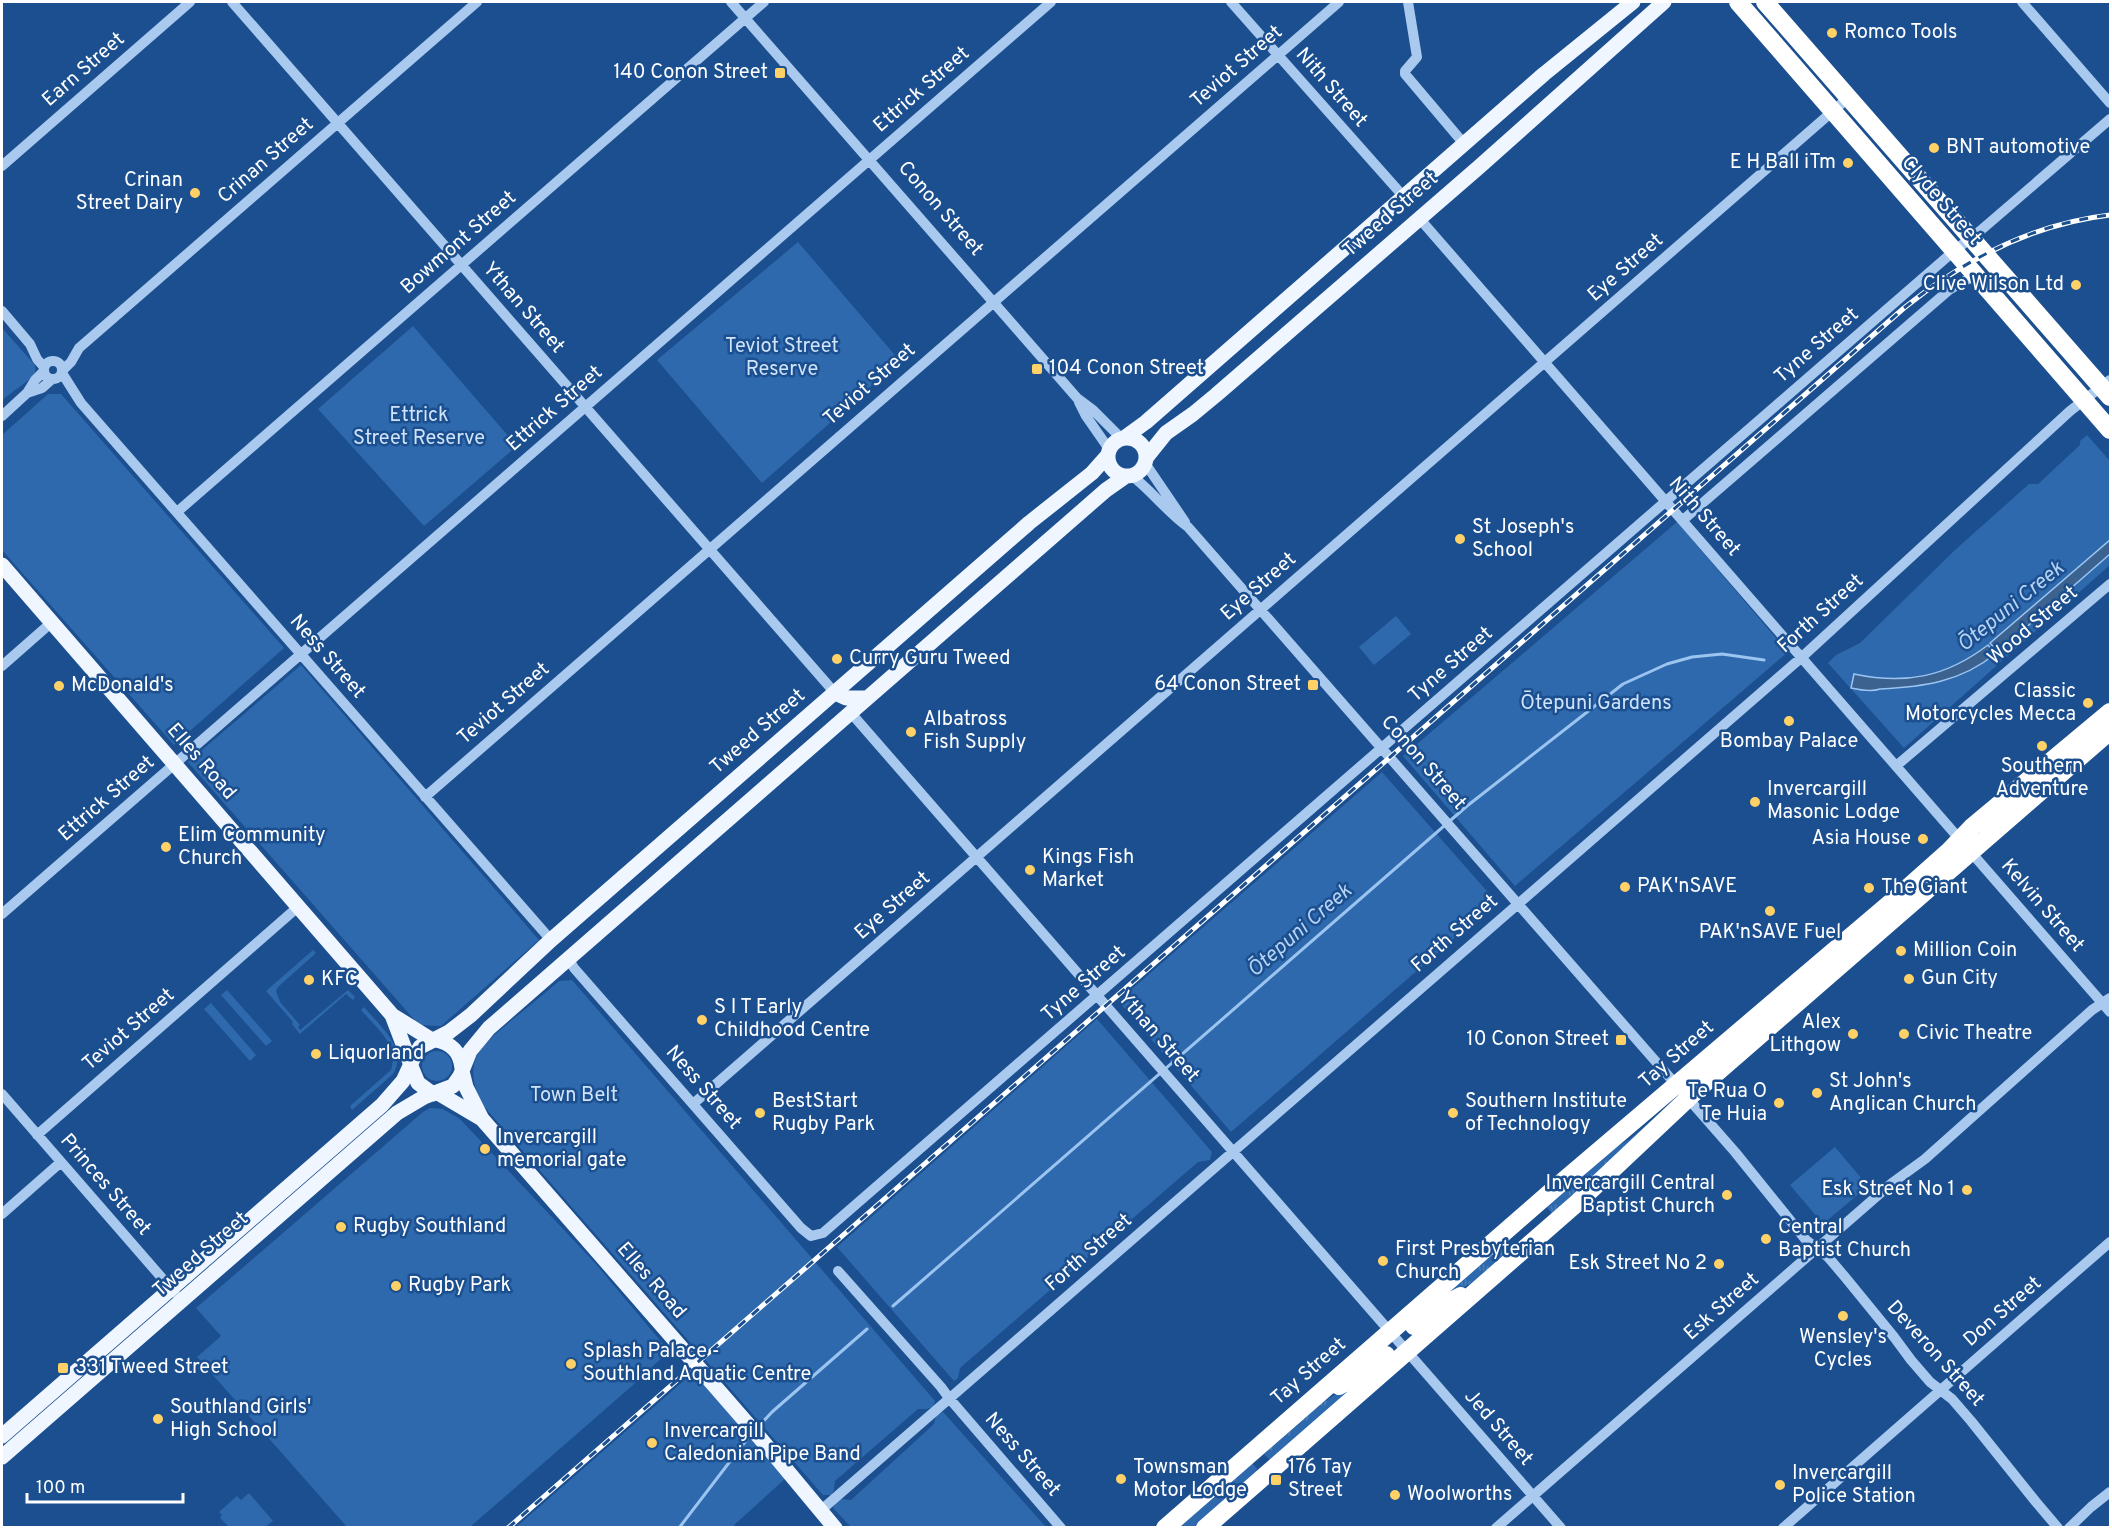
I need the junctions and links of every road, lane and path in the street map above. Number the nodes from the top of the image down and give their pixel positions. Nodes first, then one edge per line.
1 (190, 2) edge
2 (232, 2) edge
3 (477, 2) edge
4 (731, 2) edge
5 (764, 2) edge
6 (1051, 2) edge
7 (1231, 2) edge
8 (1339, 2) edge
9 (1408, 2) edge
10 (1632, 2) edge
11 (1664, 2) edge
12 (1738, 2) edge
13 (1765, 2) edge
14 (2022, 2) edge
15 (745, 18) junction
16 (1278, 55) junction
17 (1544, 74) junction
18 (1561, 95) junction
19 (1849, 98) junction
20 (2110, 103) edge
21 (1833, 111) junction
22 (2110, 119) edge
23 (338, 123) junction
24 (1465, 144) junction
25 (869, 160) junction
26 (2, 166) edge
27 (1404, 197) junction
28 (1435, 204) junction
29 (1387, 212) junction
30 (1419, 218) junction
31 (1971, 237) junction
32 (1954, 250) junction
33 (461, 265) junction
34 (1975, 275) junction
35 (993, 302) junction
36 (2, 311) edge
37 (1262, 322) junction
38 (1278, 341) junction
39 (1545, 362) junction
40 (53, 370) junction
41 (2108, 388) edge
42 (1077, 398) junction
43 (2084, 399) junction
44 (585, 407) junction
45 (2, 416) edge
46 (2110, 430) edge
47 (1123, 438) junction
48 (1109, 452) junction
49 (1146, 461) junction
50 (1128, 476) junction
51 (1666, 501) junction
52 (177, 512) junction
53 (1683, 520) junction
54 (1188, 527) junction
55 (709, 550) junction
56 (2, 565) edge
57 (2110, 584) edge
58 (1261, 609) junction
59 (52, 622) junction
60 (301, 654) junction
61 (1802, 657) junction
62 (2, 666) edge
63 (835, 693) junction
64 (867, 698) junction
65 (818, 708) junction
66 (851, 712) junction
67 (2110, 712) edge
68 (2110, 731) edge
69 (1383, 749) junction
70 (175, 764) junction
71 (1896, 766) junction
72 (425, 797) junction
73 (1966, 845) junction
74 (977, 857) junction
75 (1517, 904) junction
76 (299, 906) junction
77 (2, 914) edge
78 (551, 940) junction
79 (537, 953) junction
80 (568, 958) junction
81 (1098, 995) junction
82 (2108, 1004) edge
83 (392, 1015) junction
84 (434, 1040) junction
85 (411, 1065) junction
86 (462, 1070) junction
87 (1682, 1092) junction
88 (436, 1093) junction
89 (2, 1094) edge
90 (693, 1104) junction
91 (482, 1119) junction
92 (37, 1135) junction
93 (1233, 1151) junction
94 (61, 1162) junction
95 (2, 1215) edge
96 (814, 1236) joint
97 (1499, 1238) junction
98 (2110, 1242) edge
99 (1817, 1248) junction
100 (1519, 1255) junction
101 (838, 1271) dead end
102 (177, 1294) junction
103 (1399, 1342) junction
104 (1940, 1391) junction
105 (949, 1398) junction
106 (2, 1436) edge
107 (1252, 1452) junction
108 (2, 1457) edge
109 (1269, 1472) junction
110 (2110, 1492) edge
111 (1533, 1495) junction
112 (820, 1511) junction
113 (835, 1527) edge
114 (1061, 1527) edge
115 (1165, 1527) edge
116 (1205, 1527) edge
117 (1496, 1527) edge
118 (1561, 1527) edge
119 (1783, 1527) edge
120 (2058, 1527) edge
121 (2069, 1527) edge

1 - 26 street, Earn Street
2 - 23 street, Ythan Street
3 - 23 street, Crinan Street
4 - 15 street, Conon Street
5 - 15 street, Bowmont Street
6 - 25 street, Ettrick Street
7 - 16 street, Nith Street
8 - 16 street, Teviot Street
9 - 24 street
10 - 17 main road, Tweed Street
11 - 18 main road, Tweed Street
12 - 21 highway, Clyde Street
13 - 19 highway, Clyde Street
14 - 20 street
15 - 25 street, Conon Street
15 - 33 street, Bowmont Street
16 - 27 street, Nith Street
16 - 35 street, Teviot Street
17 - 18 main road
17 - 24 main road, Tweed Street
18 - 28 main road, Tweed Street
19 - 21 street, Eye Street
19 - 31 highway, Clyde Street
21 - 32 highway, Clyde Street
21 - 39 street, Eye Street
22 - 31 street, Tyne Street
23 - 33 street, Ythan Street
23 - 40 street, Crinan Street
24 - 27 main road, Tweed Street
25 - 35 street, Conon Street
25 - 44 street, Ettrick Street
27 - 28 main road
27 - 29 main road, Tweed Street
28 - 30 main road, Tweed Street
29 - 30 main road
29 - 37 main road, Tweed Street
30 - 38 main road, Tweed Street
30 - 39 street, Nith Street
31 - 32 street, Tyne Street
31 - 41 highway, Clyde Street
32 - 34 highway, Clyde Street
32 - 51 street, Tyne Street
33 - 44 street, Ythan Street
33 - 52 street, Bowmont Street
34 - 43 highway, Clyde Street
34 - 53 street
35 - 42 street, Conon Street
35 - 55 street, Teviot Street
36 - 40 street, Ness Street
37 - 38 main road
37 - 47 main road, Tweed Street
38 - 49 main road, Tweed Street
39 - 51 street, Nith Street
39 - 58 street, Eye Street
40 - 45 street, Crinan Street
40 - 52 street, Ness Street
41 - 43 street, Forth Street
42 - 47 street, Conon Street
42 - 48 street
43 - 46 highway, Clyde Street
43 - 61 street, Forth Street
44 - 55 street, Ythan Street
44 - 60 street, Ettrick Street
47 - 48 main road
47 - 49 main road, Conon Street
48 - 50 main road, Conon Street
48 - 63 main road, Tweed Street
49 - 50 main road
49 - 54 street
50 - 54 street, Conon Street
50 - 64 main road, Tweed Street
51 - 53 street, Nith Street
51 - 69 street, Tyne Street
52 - 60 street, Ness Street
53 - 61 street, Nith Street
54 - 58 street, Conon Street
55 - 63 street, Ythan Street
55 - 72 street, Teviot Street
56 - 59 main road, Elles Road
57 - 71 street, Wood Street
58 - 69 street, Conon Street
58 - 74 street, Eye Street
59 - 62 street
59 - 70 main road, Elles Road
60 - 70 street, Ettrick Street
60 - 72 street, Ness Street
61 - 71 street, Nith Street
61 - 75 street, Forth Street
63 - 64 main road
63 - 65 main road, Tweed Street
64 - 66 main road, Tweed Street
65 - 66 main road
65 - 78 main road, Tweed Street
66 - 74 street, Ythan Street
66 - 80 main road, Tweed Street
67 - 73 highway, Tay Street
68 - 73 highway, Tay Street
69 - 75 street, Conon Street
69 - 81 street, Tyne Street
70 - 76 main road, Elles Road
70 - 77 street, Ettrick Street
71 - 73 street, Nith Street
72 - 78 street, Ness Street
73 - 82 street, Kelvin Street
73 - 87 highway, Tay Street
74 - 81 street, Ythan Street
74 - 90 street, Eye Street
75 - 87 street, Conon Street
75 - 93 street, Forth Street
76 - 83 main road, Elles Road
76 - 92 street, Teviot Street
78 - 79 main road, Tweed Street
79 - 80 main road
79 - 84 main road, Tweed Street
80 - 86 main road, Tweed Street
80 - 90 street, Ness Street
81 - 93 street, Ythan Street
81 - 96 street, Tyne Street
82 - 99 street, Esk Street
83 - 84 main road, Elles Road
83 - 85 main road, Elles Road
84 - 85 main road, Tweed Street
84 - 86 main road
85 - 88 main road
85 - 102 main road, Tweed Street
86 - 88 main road, Tweed Street
86 - 91 main road, Elles Road
87 - 97 highway, Tay Street
87 - 99 street, Deveron Street
87 - 100 highway, Tay Street
88 - 91 main road, Elles Road
88 - 102 main road, Tweed Street
89 - 92 street, Princes Street
90 - 96 street, Ness Street
91 - 112 main road, Elles Road
92 - 94 street, Princes Street
93 - 103 street, Ythan Street
93 - 105 street, Forth Street
94 - 95 street
94 - 102 street, Princes Street
97 - 100 highway
97 - 103 highway, Tay Street
98 - 104 street, Don Street
99 - 104 street, Deveron Street
99 - 111 street, Esk Street
100 - 103 highway, Tay Street
101 - 105 street, Ness Street
102 - 106 main road, Tweed Street
102 - 108 main road, Tweed Street
103 - 107 highway, Tay Street
103 - 109 highway, Tay Street
103 - 111 street, Jed Street
104 - 119 street, Don Street
104 - 120 street, Deveron Street
105 - 112 street, Forth Street
105 - 114 street, Ness Street
107 - 109 highway
107 - 115 highway, Tay Street
109 - 116 highway, Tay Street
110 - 121 street
111 - 117 street, Esk Street
111 - 118 street, Jed Street
112 - 113 main road, Elles Road

